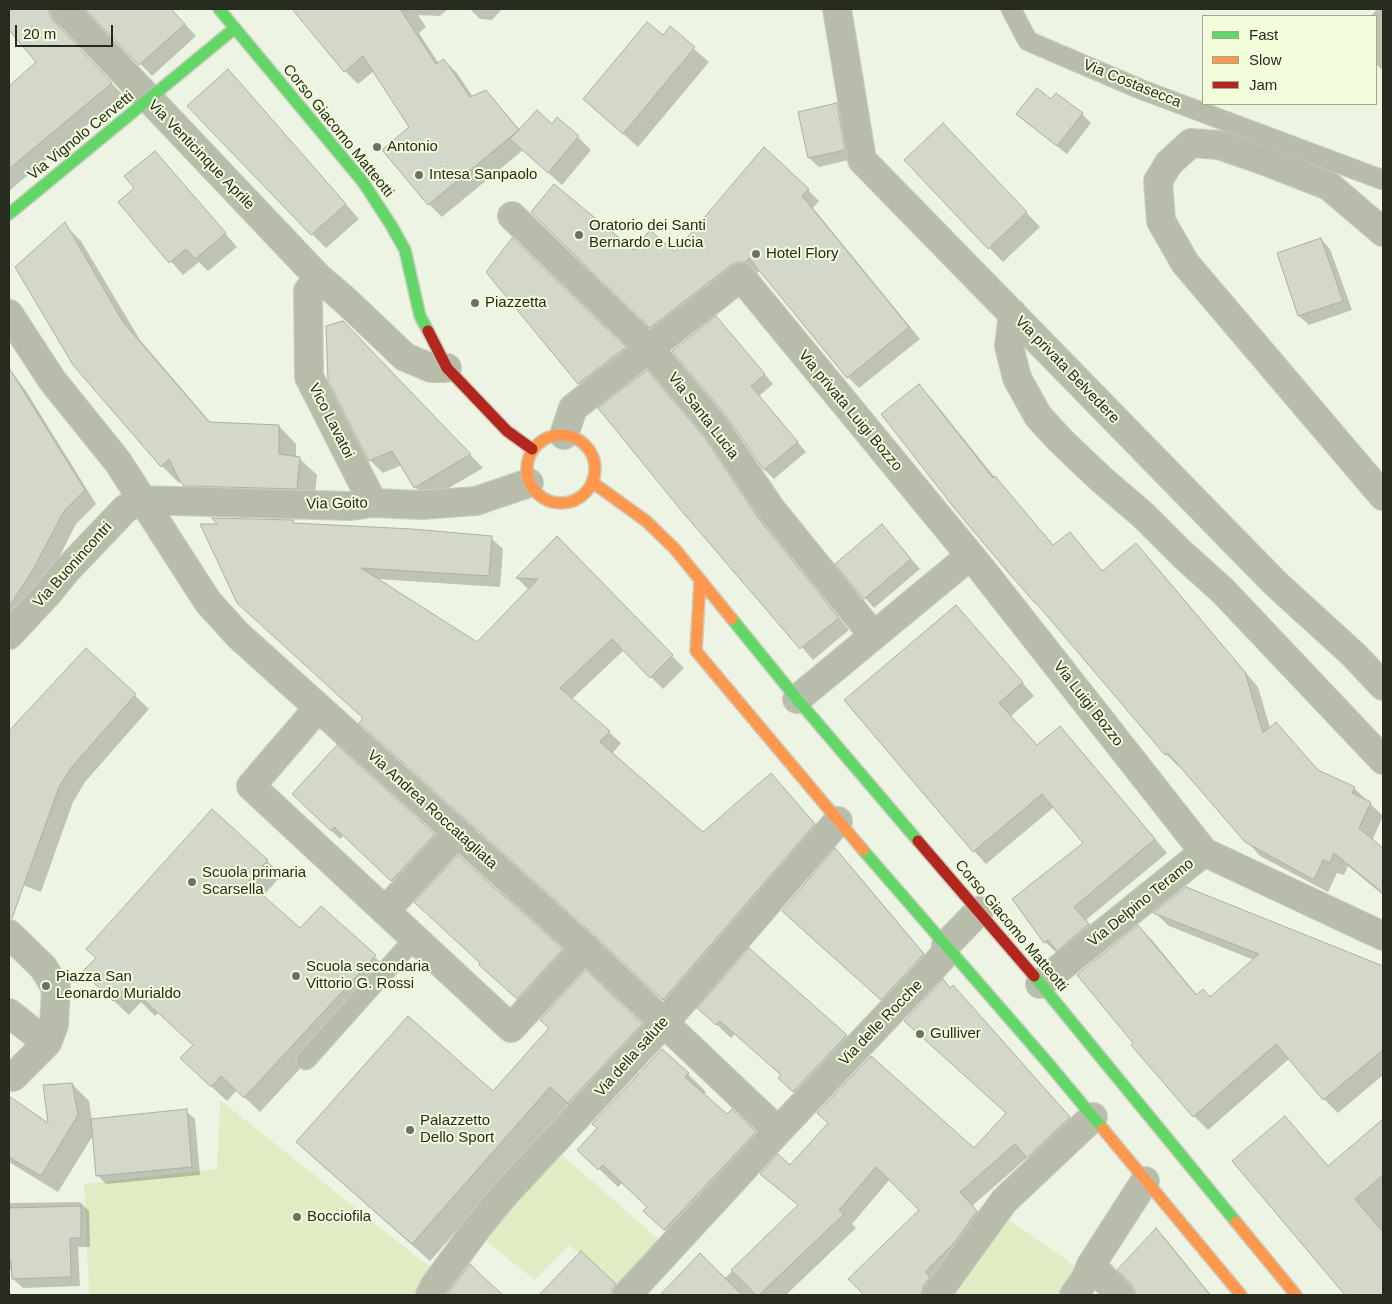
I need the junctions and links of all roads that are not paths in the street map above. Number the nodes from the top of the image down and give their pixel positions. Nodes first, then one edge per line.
1 (64, 9) edge
2 (219, 9) edge
3 (837, 9) edge
4 (1011, 9) edge
5 (235, 28) junction
6 (149, 100) junction
7 (1383, 180) edge
8 (9, 214) edge
9 (512, 216) dead end
10 (1383, 232) edge
11 (319, 278) junction
12 (9, 314) edge
13 (1013, 314) junction
14 (649, 348) junction
15 (446, 368) junction
16 (564, 434) junction
17 (532, 449) junction
18 (592, 482) junction
19 (529, 483) junction
20 (1383, 496) edge
21 (141, 500) junction
22 (373, 504) junction
23 (970, 556) junction
24 (700, 580) junction
25 (9, 635) edge
26 (873, 635) junction
27 (1383, 686) edge
28 (796, 699) junction
29 (318, 708) junction
30 (1383, 760) edge
31 (838, 821) junction
32 (457, 833) junction
33 (1204, 852) junction
34 (385, 911) junction
35 (979, 911) junction
36 (9, 934) edge
37 (1383, 936) edge
38 (414, 939) junction
39 (946, 945) junction
40 (585, 948) junction
41 (1040, 984) junction
42 (9, 1013) edge
43 (664, 1023) junction
44 (47, 1043) junction
45 (306, 1060) dead end
46 (9, 1075) edge
47 (1093, 1117) junction
48 (778, 1131) junction
49 (1145, 1181) junction
50 (1090, 1265) junction
51 (430, 1295) edge
52 (627, 1295) edge
53 (936, 1295) edge
54 (1074, 1295) edge
55 (1120, 1295) edge
56 (1241, 1295) edge
57 (1296, 1295) edge

1 - 6 street, Via Venticinque Aprile
2 - 5 street, Corso Giacomo Matteotti
3 - 13 street, Via privata Belvedere
4 - 7 lane, Via Costasecca
5 - 6 street, Via Vignolo Cervetti
5 - 15 street, Corso Giacomo Matteotti
6 - 8 street, Via Vignolo Cervetti
6 - 11 street, Via Venticinque Aprile
9 - 14 street, Via Santa Lucia
10 - 20 street
11 - 15 street, Via Venticinque Aprile
11 - 22 street, Vico Lavatoi
12 - 21 street, Via Andrea Roccatagliata
13 - 27 street, Via privata Belvedere
13 - 30 street
14 - 16 street, Via privata Luigi Bozzo
14 - 23 street, Via privata Luigi Bozzo
14 - 26 street, Via Santa Lucia
15 - 17 street, Corso Giacomo Matteotti
16 - 17 street
16 - 18 street
17 - 19 street
18 - 19 street
18 - 24 street, Corso Giacomo Matteotti
19 - 22 street, Via Goito
21 - 22 street, Via Goito
21 - 25 street, Via Buonincontri
21 - 29 street, Via Andrea Roccatagliata
23 - 26 street
23 - 33 street, Via Luigi Bozzo
24 - 28 street, Corso Giacomo Matteotti
24 - 31 street
26 - 28 street
28 - 35 street, Corso Giacomo Matteotti
29 - 32 street, Via Andrea Roccatagliata
29 - 34 street
31 - 39 street
31 - 43 street, Via della salute
32 - 34 street
32 - 40 street, Via Andrea Roccatagliata
33 - 37 street, Via Delpino Teramo
33 - 41 street, Via Delpino Teramo
34 - 38 street
35 - 39 street, Via delle Rocche
35 - 41 street, Corso Giacomo Matteotti
36 - 44 street
38 - 40 street
38 - 45 lane
39 - 47 street
39 - 48 street, Via delle Rocche
40 - 43 street, Via Andrea Roccatagliata
41 - 57 street, Corso Giacomo Matteotti
42 - 44 street
43 - 48 street, Via Andrea Roccatagliata
43 - 51 street, Via della salute
44 - 46 street
47 - 49 street
47 - 53 street
48 - 52 street, Via delle Rocche
49 - 50 street
49 - 56 street
50 - 54 street
50 - 55 street

